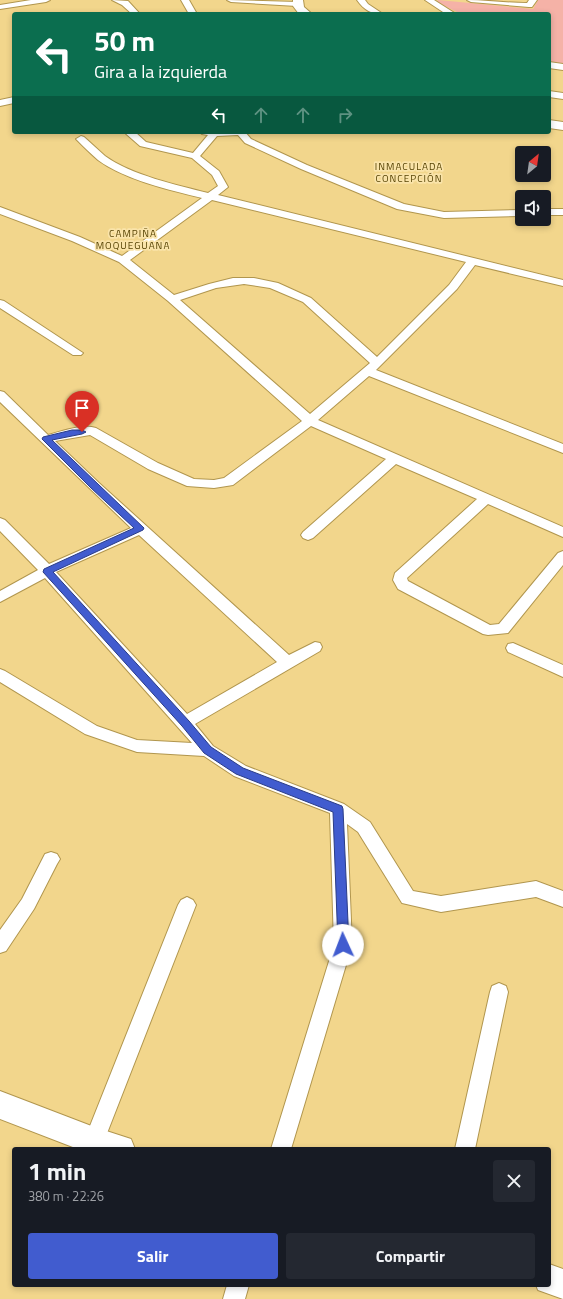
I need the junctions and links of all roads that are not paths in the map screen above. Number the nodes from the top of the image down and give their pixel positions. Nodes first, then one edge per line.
1 (46, 0) edge
2 (116, 0) edge
3 (185, 0) edge
4 (231, 0) edge
5 (361, 0) edge
6 (429, 0) edge
7 (472, 0) edge
8 (297, 2) edge
9 (531, 3) edge
10 (0, 7) edge
11 (134, 12) edge
12 (192, 12) edge
13 (303, 12) edge
14 (376, 12) edge
15 (449, 12) edge
16 (551, 65) edge
17 (563, 67) edge
18 (551, 94) edge
19 (563, 96) edge
20 (12, 100) edge
21 (0, 103) edge
22 (551, 124) edge
23 (563, 126) edge
24 (131, 134) edge
25 (209, 134) edge
26 (241, 134) edge
27 (81, 139) dead end
28 (195, 156) junction
29 (210, 197) junction
30 (0, 210) edge
31 (551, 212) edge
32 (563, 212) edge
33 (515, 213) edge
34 (123, 260) junction
35 (472, 261) junction
36 (563, 283) edge
37 (172, 299) junction
38 (0, 303) edge
39 (77, 353) dead end
40 (372, 367) junction
41 (0, 395) edge
42 (310, 421) junction
43 (46, 439) junction
44 (563, 449) edge
45 (395, 458) junction
46 (485, 499) junction
47 (0, 523) edge
48 (140, 528) junction
49 (563, 532) edge
50 (308, 535) dead end
51 (563, 556) edge
52 (47, 572) junction
53 (0, 597) edge
54 (316, 647) dead end
55 (513, 648) dead end
56 (288, 663) junction
57 (563, 671) edge
58 (0, 675) edge
59 (186, 723) junction
60 (207, 750) junction
61 (338, 809) junction
62 (50, 859) dead end
63 (563, 899) edge
64 (187, 905) dead end
65 (0, 945) edge
66 (499, 992) dead end
67 (0, 1105) edge
68 (94, 1141) junction
69 (114, 1147) edge
70 (282, 1147) edge
71 (464, 1147) edge
72 (551, 1280) edge
73 (563, 1284) edge
74 (237, 1287) edge
75 (234, 1299) edge

1 - 10 street
2 - 11 street
3 - 12 street
4 - 8 street
5 - 14 street
6 - 15 street
7 - 9 street
8 - 13 street
16 - 17 street
18 - 19 street
20 - 21 street
22 - 23 street
24 - 28 street
25 - 28 street
26 - 33 street
27 - 29 street
28 - 29 street
29 - 34 street
29 - 35 street
30 - 34 street
31 - 32 street
34 - 37 street
35 - 36 street
35 - 40 street
37 - 40 street
37 - 42 street
38 - 39 street
40 - 42 street
40 - 44 street
41 - 43 street
42 - 43 street
42 - 45 street
43 - 48 street
45 - 46 street
45 - 50 street
46 - 49 street
46 - 51 street
47 - 52 street
48 - 52 street
48 - 56 street
52 - 53 street
52 - 59 street
54 - 56 street
55 - 57 street
56 - 59 street
58 - 60 street
59 - 60 street
60 - 61 street
61 - 63 street
61 - 70 street
62 - 65 street
64 - 68 street
66 - 71 street
67 - 68 street
68 - 69 street
72 - 73 street
74 - 75 street

